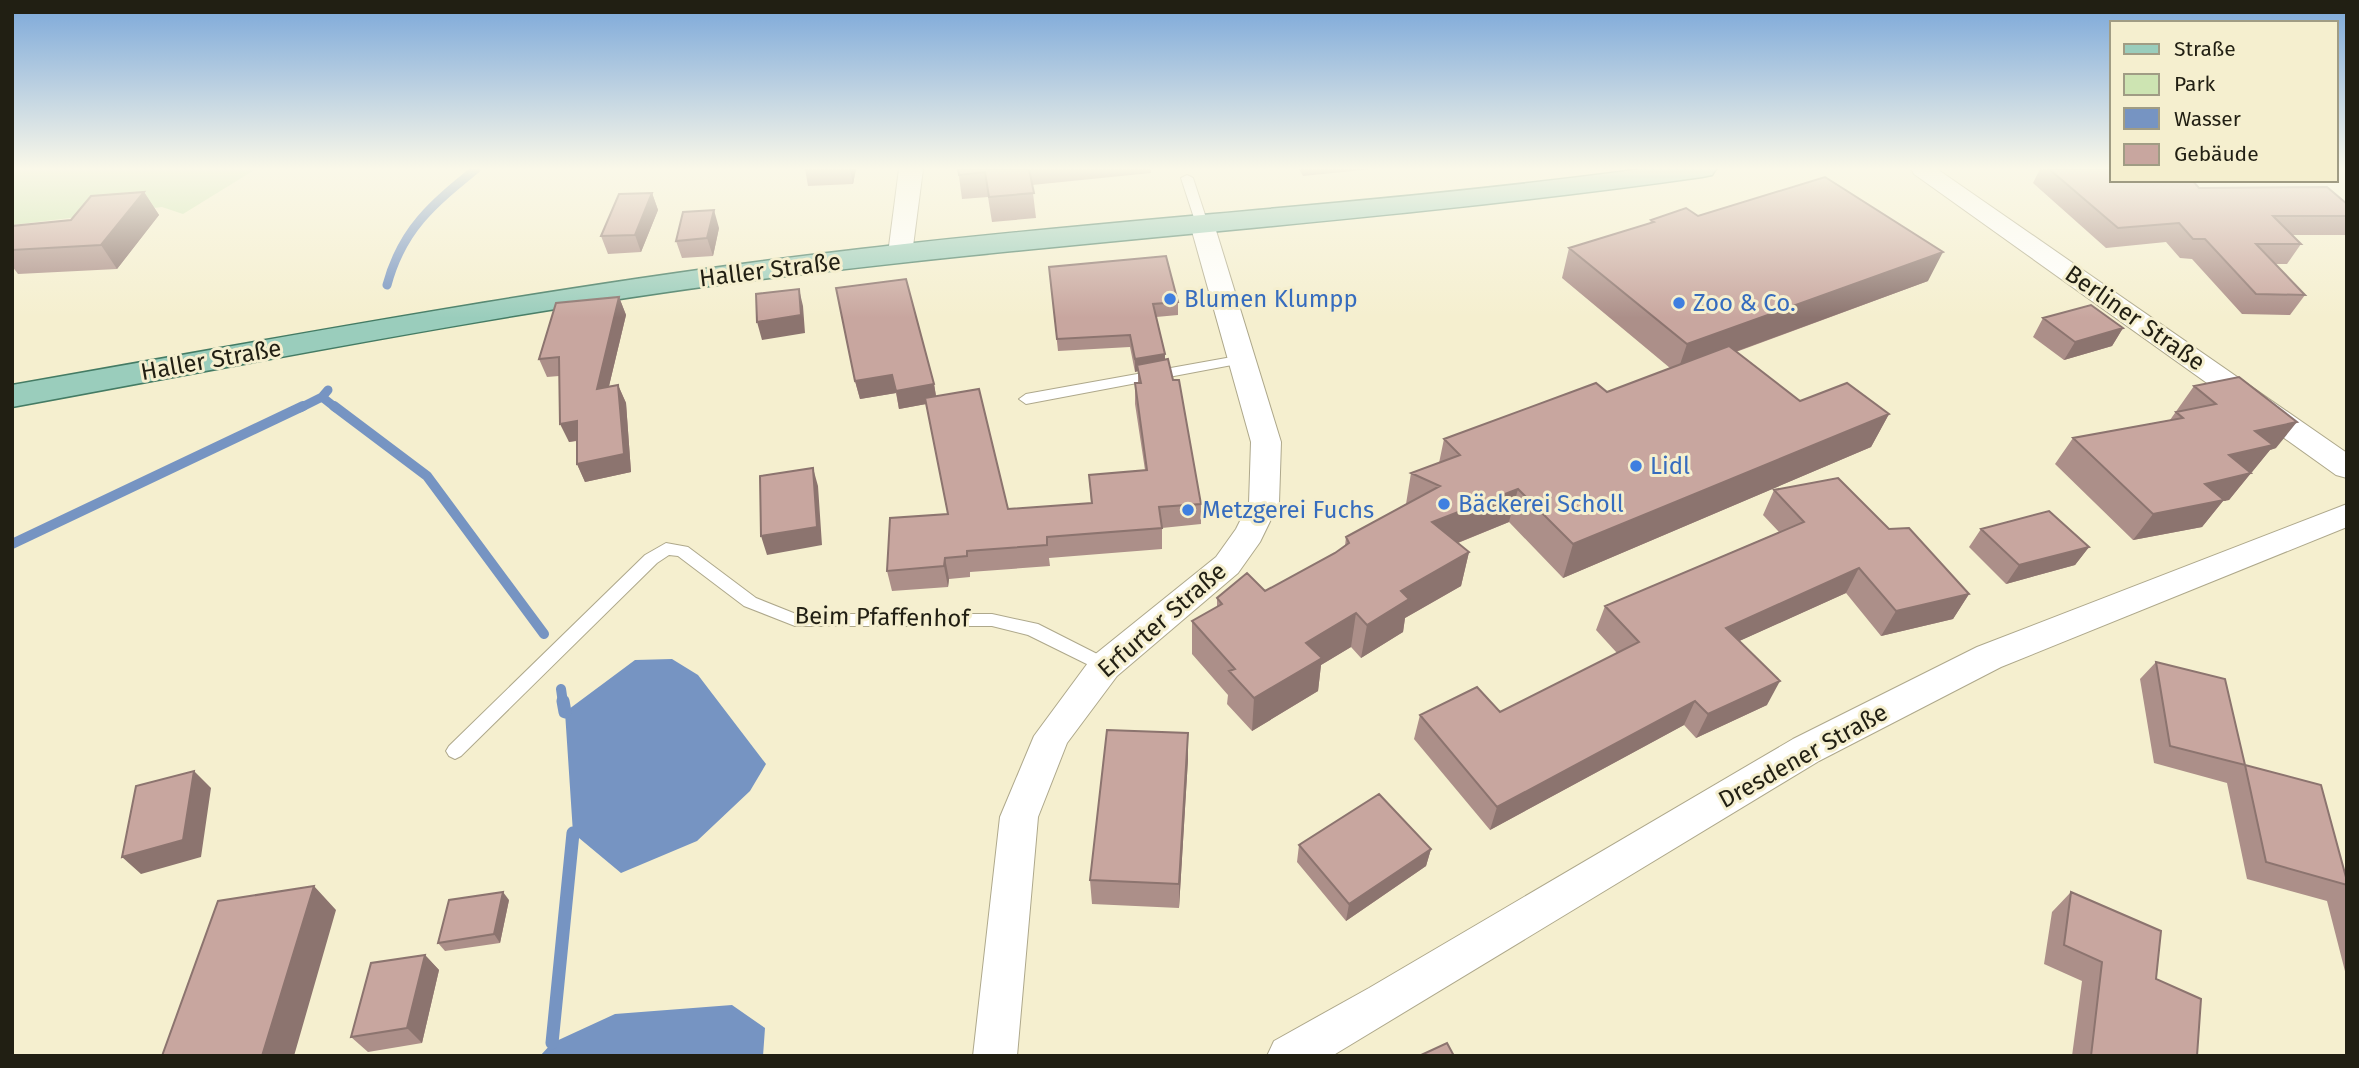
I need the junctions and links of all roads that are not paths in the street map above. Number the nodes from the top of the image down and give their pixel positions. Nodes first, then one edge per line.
1 (905, 219) edge
2 (1200, 219) edge
3 (1256, 219) edge
4 (1993, 219) edge
5 (1202, 224) junction
6 (900, 254) junction
7 (1243, 359) junction
8 (12, 396) edge
9 (1026, 399) dead end
10 (2347, 468) edge
11 (2347, 515) edge
12 (1105, 666) junction
13 (455, 751) dead end
14 (995, 1056) edge
15 (1289, 1056) edge

1 - 6 street
2 - 5 lane
3 - 5 main road, Haller Straße
4 - 10 street, Berliner Straße
5 - 6 main road, Haller Straße
5 - 7 street, Erfurter Straße
6 - 8 main road, Haller Straße
7 - 9 lane
7 - 12 street, Erfurter Straße
11 - 15 street, Dresdener Straße
12 - 13 lane, Beim Pfaffenhof
12 - 14 street, Erfurter Straße

